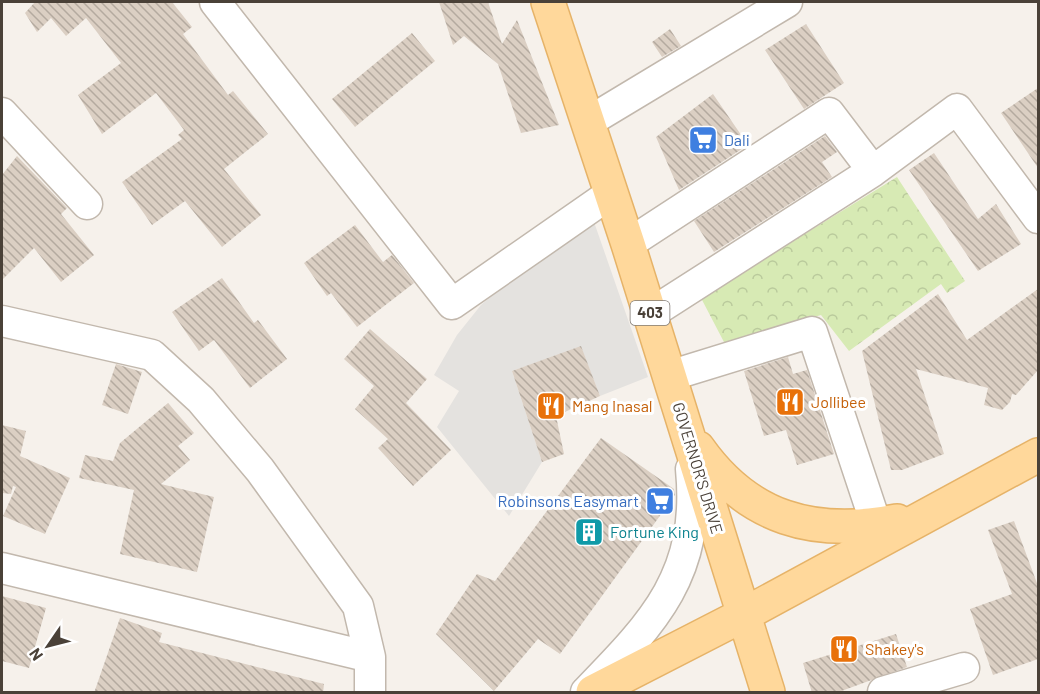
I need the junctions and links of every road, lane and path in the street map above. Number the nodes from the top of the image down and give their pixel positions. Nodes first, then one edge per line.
1 (215, 2) edge
2 (548, 2) edge
3 (787, 2) edge
4 (2, 113) edge
5 (588, 122) junction
6 (873, 171) junction
7 (610, 194) junction
8 (87, 204) dead end
9 (1038, 218) edge
10 (628, 244) junction
11 (650, 314) junction
12 (2, 321) edge
13 (669, 376) junction
14 (688, 433) junction
15 (1038, 455) edge
16 (878, 532) junction
17 (2, 568) edge
18 (742, 615) junction
19 (370, 657) junction
20 (964, 668) dead end
21 (370, 693) edge
22 (586, 693) edge
23 (592, 693) edge
24 (768, 693) edge
25 (883, 693) edge

1 - 7 street
2 - 5 main road, GOVERNOR'S DRIVE / 403
3 - 5 street
4 - 8 street
5 - 7 main road, GOVERNOR'S DRIVE / 403
6 - 9 street
6 - 10 street
6 - 11 street
7 - 10 main road, GOVERNOR'S DRIVE / 403
10 - 11 main road, GOVERNOR'S DRIVE / 403
11 - 13 main road, GOVERNOR'S DRIVE / 403
12 - 19 street
13 - 14 main road, GOVERNOR'S DRIVE / 403
13 - 16 street
14 - 16 main road
14 - 18 main road, GOVERNOR'S DRIVE / 403
14 - 22 street
15 - 16 main road
16 - 18 main road
17 - 19 street
18 - 23 main road
18 - 24 main road, 403
19 - 21 street
20 - 25 street

